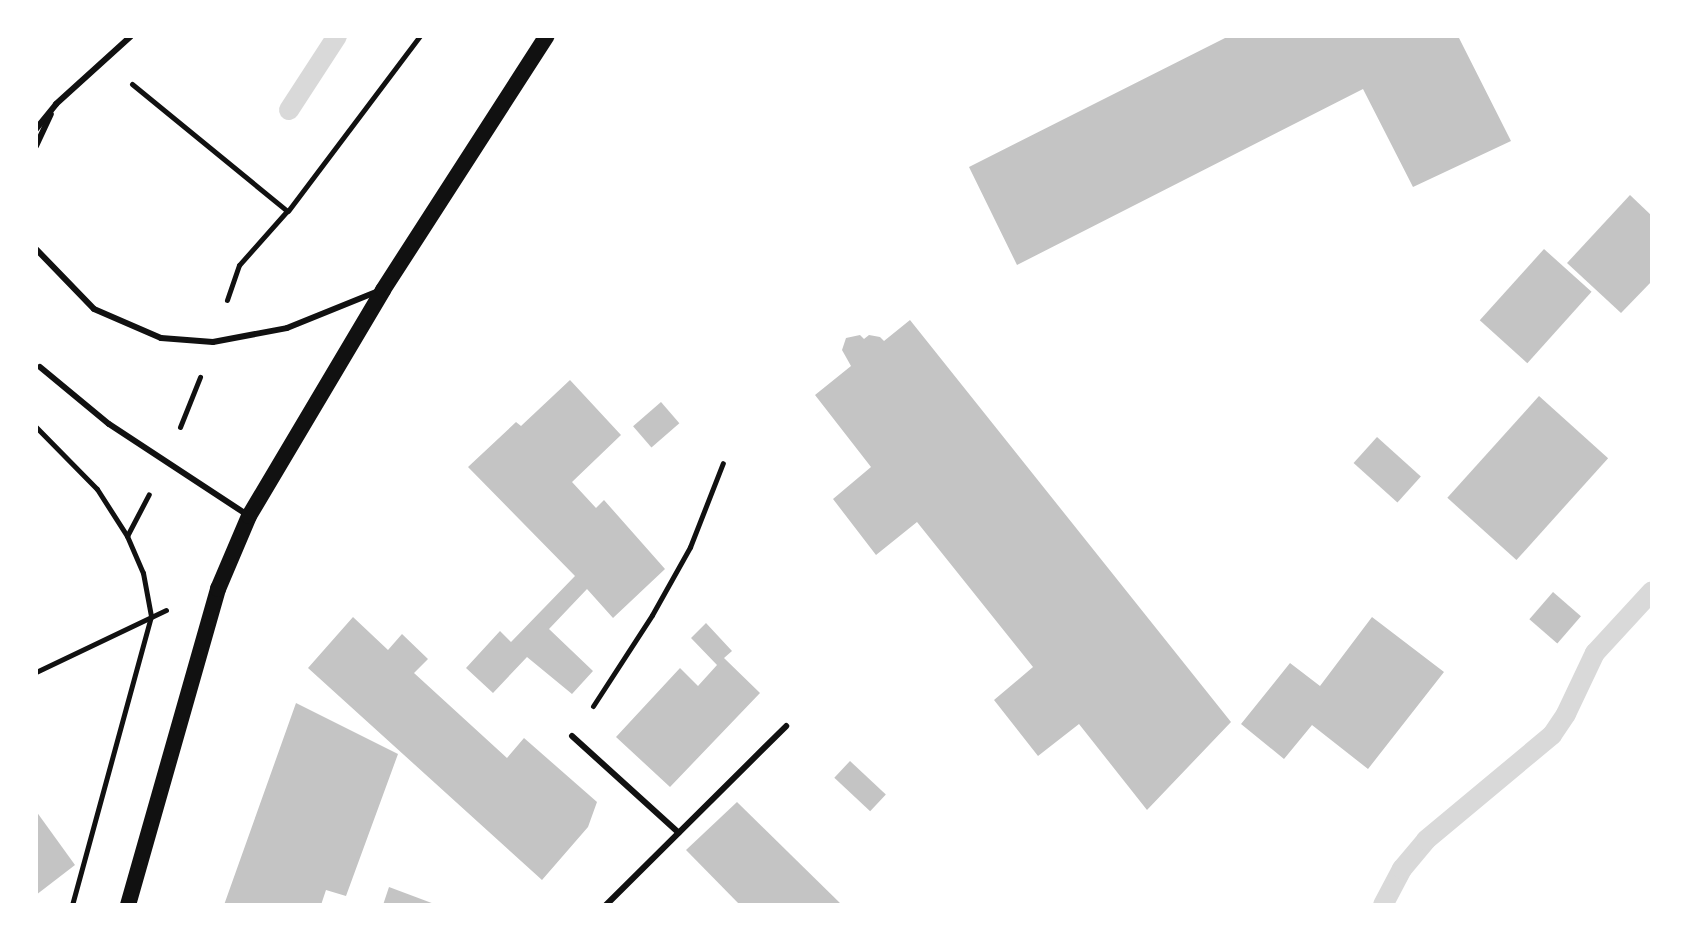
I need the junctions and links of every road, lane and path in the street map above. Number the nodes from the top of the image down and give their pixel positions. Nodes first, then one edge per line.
1 (131, 36) edge
2 (420, 36) edge
3 (547, 36) edge
4 (56, 104) junction
5 (36, 129) edge
6 (36, 146) edge
7 (287, 211) dead end
8 (36, 249) edge
9 (383, 290) junction
10 (40, 367) dead end
11 (36, 427) edge
12 (723, 463) dead end
13 (249, 516) junction
14 (127, 536) dead end
15 (218, 589) junction
16 (36, 672) edge
17 (786, 726) dead end
18 (572, 736) joint
19 (679, 833) junction
20 (128, 905) edge
21 (606, 905) edge

1 - 4 lane
2 - 7 path
3 - 9 main road
4 - 5 lane
4 - 6 lane
8 - 9 lane
9 - 13 main road
10 - 13 lane
11 - 14 path
12 - 18 path
13 - 15 main road
15 - 16 path
15 - 20 main road
17 - 19 lane
18 - 19 lane
19 - 21 lane

